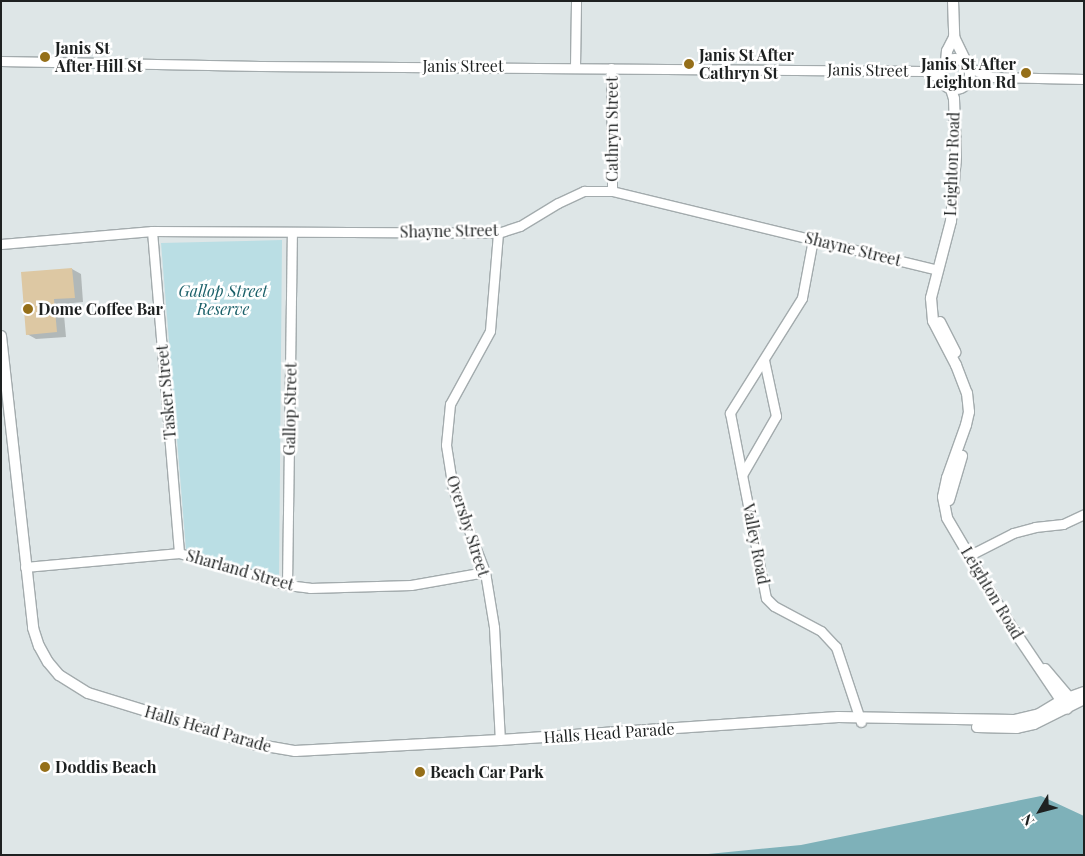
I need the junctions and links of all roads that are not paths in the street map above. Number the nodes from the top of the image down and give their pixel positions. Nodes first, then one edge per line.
1 (576, 1) edge
2 (953, 1) edge
3 (954, 37) junction
4 (1, 61) edge
5 (944, 64) junction
6 (968, 65) junction
7 (575, 67) junction
8 (612, 68) junction
9 (924, 71) junction
10 (990, 77) junction
11 (940, 78) junction
12 (1084, 79) edge
13 (958, 90) junction
14 (612, 191) junction
15 (152, 231) junction
16 (292, 232) junction
17 (498, 233) junction
18 (813, 239) junction
19 (1, 244) edge
20 (938, 270) junction
21 (1, 336) edge
22 (764, 360) junction
23 (742, 475) junction
24 (1084, 514) edge
25 (179, 552) junction
26 (970, 555) junction
27 (25, 566) junction
28 (485, 572) junction
29 (287, 585) junction
30 (1084, 692) edge
31 (1084, 699) edge
32 (1068, 703) junction
33 (860, 719) junction
34 (500, 740) junction

1 - 7 street
2 - 3 street
3 - 5 street
3 - 6 street
4 - 7 street, Janis Street
5 - 6 street
5 - 9 street, Janis Street
5 - 11 street
6 - 10 street
6 - 13 street, Leighton Road
7 - 8 street, Janis Street
8 - 9 street, Janis Street
8 - 14 street, Cathryn Street
9 - 11 street, Janis Street
10 - 12 street
10 - 13 street
11 - 13 street, Leighton Road
13 - 20 street, Leighton Road
14 - 17 street, Shayne Street
14 - 18 street, Shayne Street
15 - 16 street, Shayne Street
15 - 19 street, Shayne Street
15 - 25 street, Tasker Street
16 - 17 street, Shayne Street
16 - 29 street, Gallop Street
17 - 28 street, Oversby Street
18 - 20 street, Shayne Street
18 - 22 street, Valley Road
20 - 26 street, Leighton Road
21 - 27 street, Halls Head Parade
22 - 23 street
22 - 23 street, Valley Road
23 - 33 street, Valley Road
24 - 26 street
25 - 27 street, Sharland Street
25 - 29 street, Sharland Street
26 - 32 street, Leighton Road
27 - 34 street, Halls Head Parade
28 - 29 street, Sharland Street
28 - 34 street, Oversby Street
30 - 32 street, Halls Head Parade
31 - 32 street, Halls Head Parade
32 - 33 street, Halls Head Parade
33 - 34 street, Halls Head Parade

